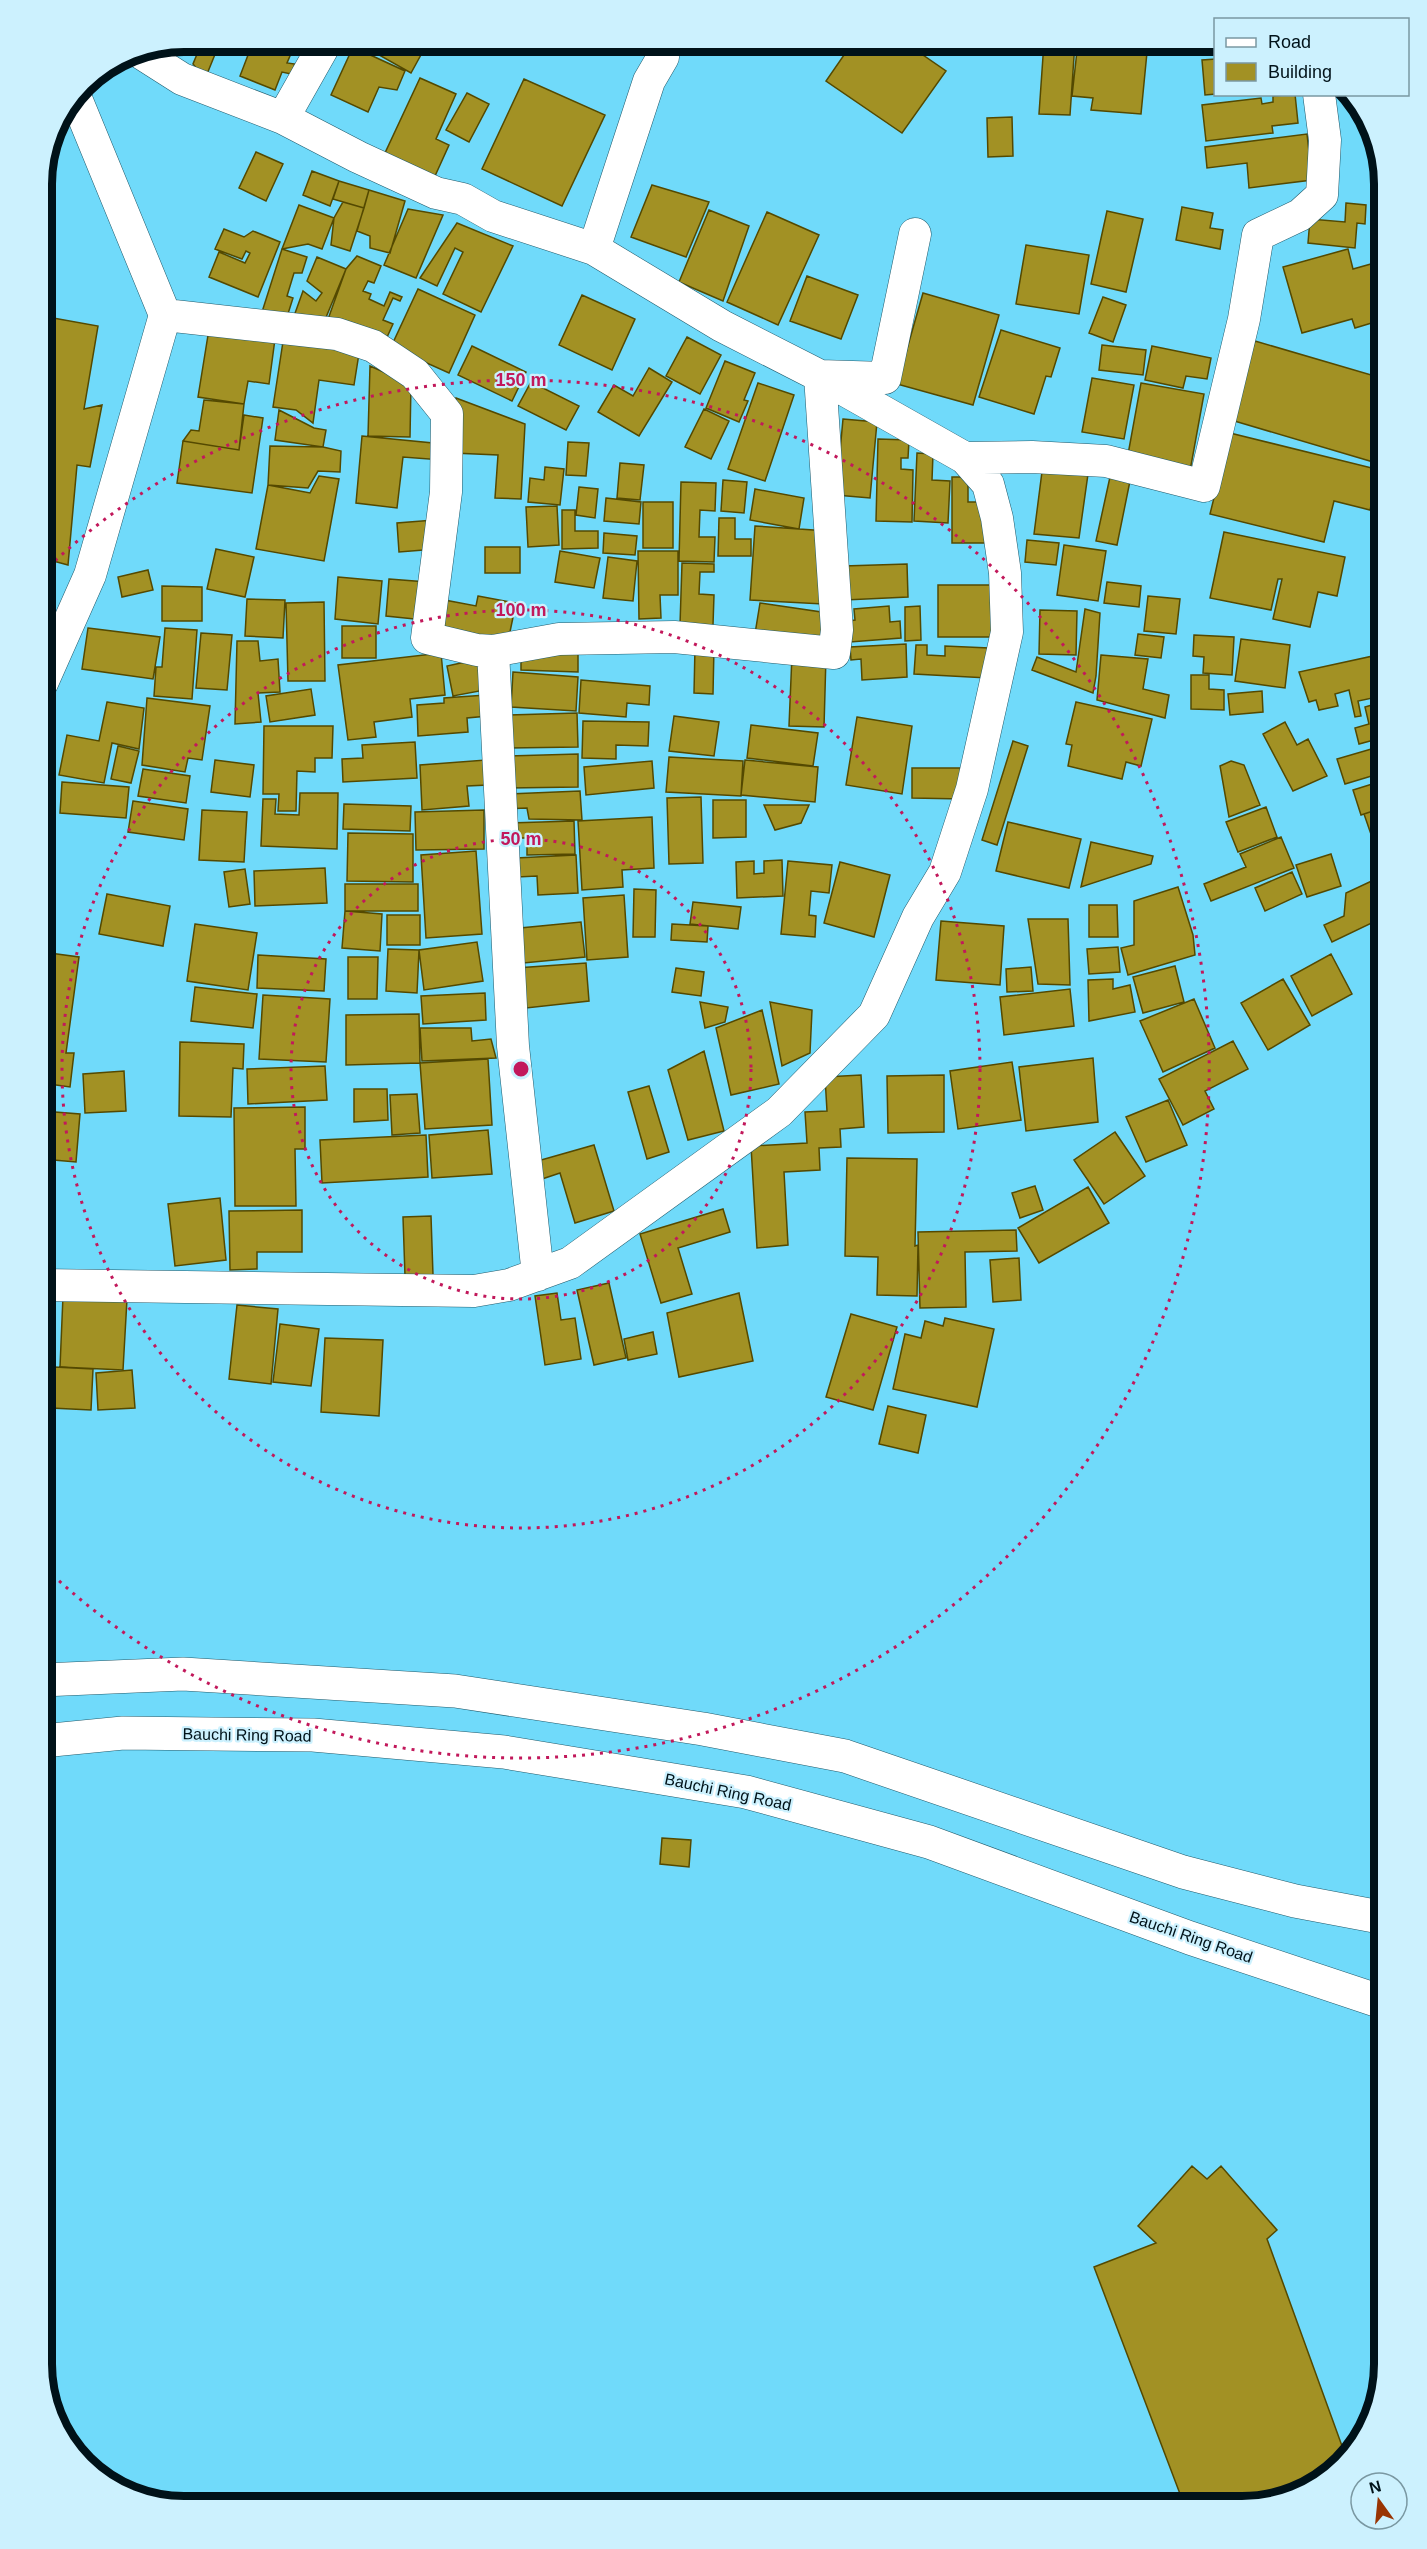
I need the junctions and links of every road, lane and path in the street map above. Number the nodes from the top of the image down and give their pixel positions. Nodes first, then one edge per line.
1 (320, 52) edge
2 (662, 52) edge
3 (148, 58) edge
4 (1320, 96) edge
5 (79, 106) edge
6 (283, 118) junction
7 (915, 234) dead end
8 (594, 249) junction
9 (165, 315) junction
10 (820, 376) junction
11 (965, 458) junction
12 (492, 651) junction
13 (53, 658) edge
14 (538, 1275) junction
15 (52, 1285) edge
16 (52, 1680) edge
17 (52, 1740) edge
18 (1374, 1916) edge
19 (1374, 1999) edge

1 - 6 street
2 - 8 street
3 - 6 street
4 - 11 street
5 - 9 street
6 - 8 street
7 - 10 street
8 - 10 street
9 - 12 street
9 - 13 street
10 - 11 street
10 - 12 street
11 - 14 street
12 - 14 street
14 - 15 street
16 - 18 main road
17 - 19 main road, Bauchi Ring Road

